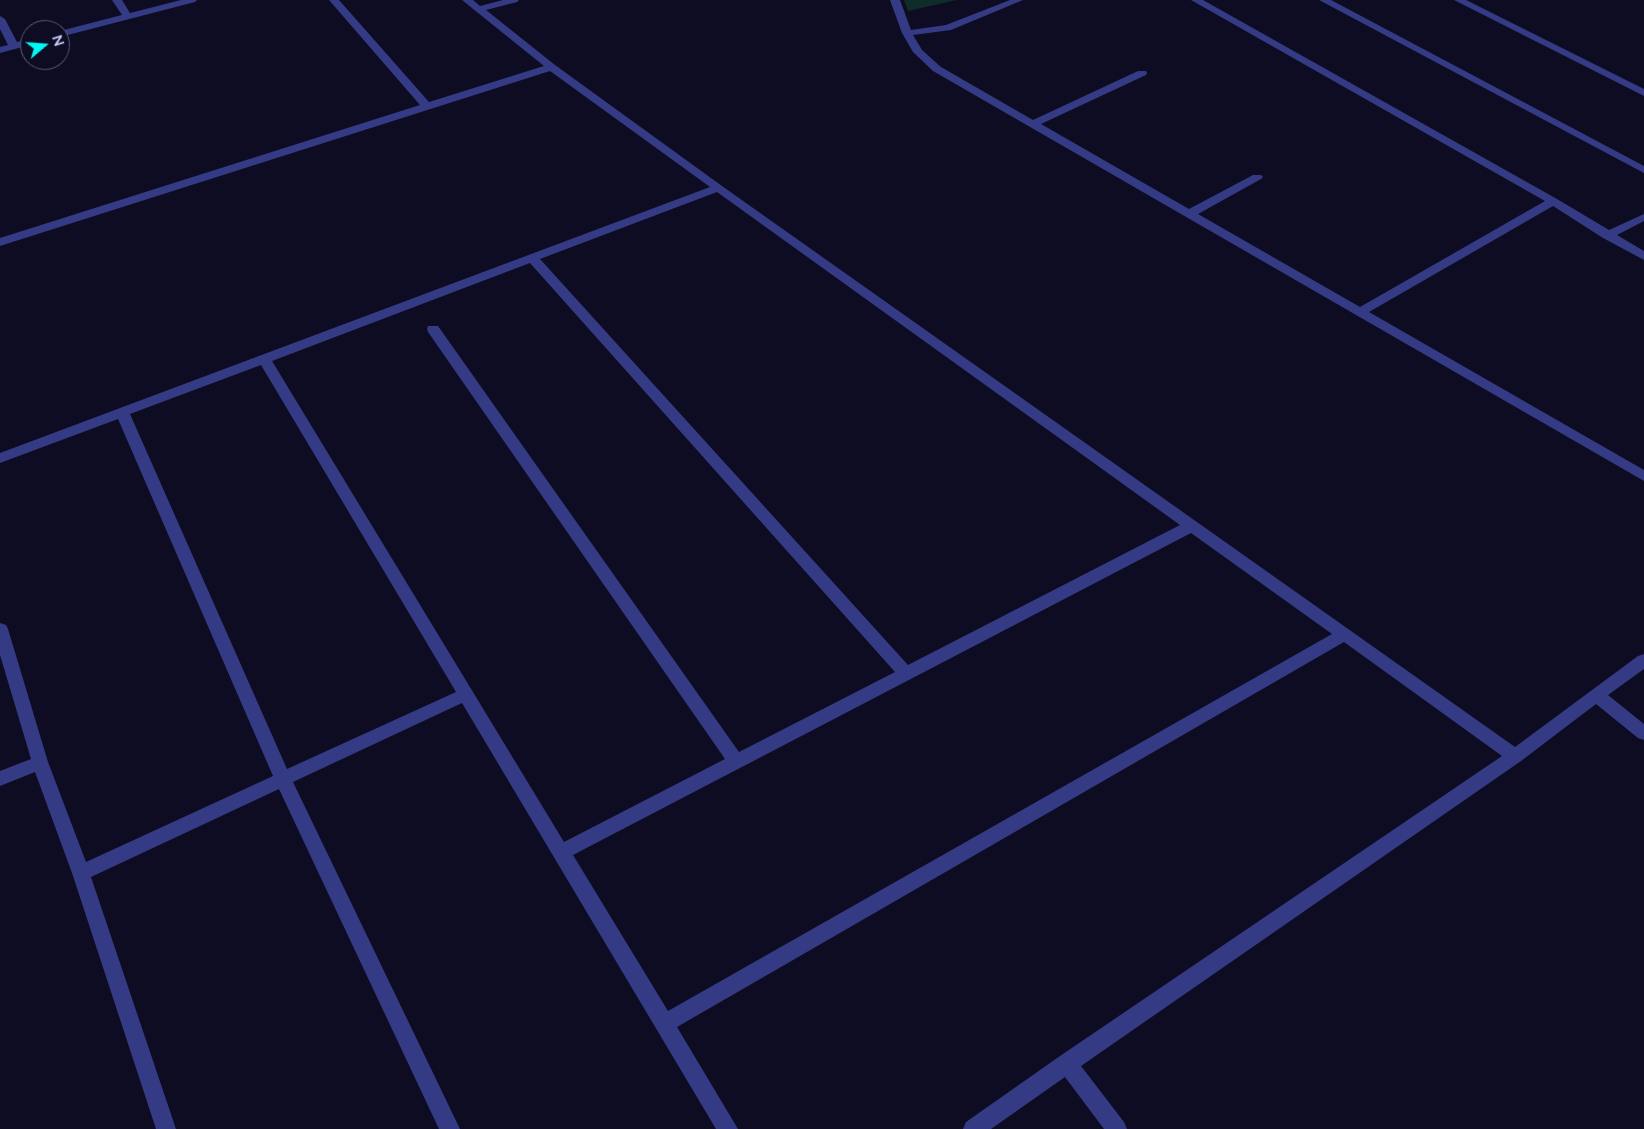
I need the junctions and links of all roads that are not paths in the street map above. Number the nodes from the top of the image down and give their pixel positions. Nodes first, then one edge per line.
1 (117, 0) edge
2 (192, 0) edge
3 (334, 0) edge
4 (468, 0) edge
5 (514, 0) edge
6 (895, 0) edge
7 (1018, 0) edge
8 (1196, 0) edge
9 (1324, 0) edge
10 (1459, 0) edge
11 (479, 9) junction
12 (128, 17) junction
13 (0, 19) edge
14 (70, 32) edge
15 (907, 32) junction
16 (20, 44) edge
17 (14, 46) junction
18 (0, 50) edge
19 (551, 67) junction
20 (1142, 73) dead end
21 (1644, 93) edge
22 (426, 106) junction
23 (1033, 124) junction
24 (1644, 170) edge
25 (1258, 178) dead end
26 (718, 188) junction
27 (1553, 201) junction
28 (1189, 214) junction
29 (1644, 217) edge
30 (1607, 235) junction
31 (0, 242) edge
32 (1644, 256) edge
33 (532, 258) junction
34 (1360, 312) junction
35 (433, 329) dead end
36 (264, 359) junction
37 (122, 412) junction
38 (0, 458) edge
39 (1644, 476) edge
40 (1191, 526) junction
41 (0, 629) edge
42 (1344, 635) junction
43 (1644, 660) edge
44 (906, 674) junction
45 (466, 694) junction
46 (1596, 695) junction
47 (1644, 733) edge
48 (1515, 756) junction
49 (40, 762) junction
50 (736, 762) junction
51 (0, 779) edge
52 (283, 779) junction
53 (561, 852) junction
54 (81, 873) junction
55 (664, 1024) junction
56 (1068, 1063) junction
57 (166, 1129) edge
58 (450, 1129) edge
59 (728, 1129) edge
60 (973, 1129) edge
61 (1117, 1129) edge

1 - 12 street
2 - 12 street
3 - 22 street
4 - 11 street
5 - 11 street
6 - 15 street
7 - 15 street
8 - 27 street
9 - 24 street
10 - 21 street
11 - 19 street
12 - 14 street
13 - 17 street
15 - 23 street
16 - 17 street
17 - 18 street
19 - 22 street
19 - 26 street
20 - 23 street
22 - 31 street
23 - 28 street
25 - 28 street
26 - 33 street
26 - 40 street
27 - 30 street
27 - 34 street
28 - 34 street
29 - 30 street
30 - 32 street
33 - 36 street
33 - 44 street
34 - 39 street
35 - 50 street
36 - 37 street
36 - 45 street
37 - 38 street
37 - 52 street
40 - 42 street
40 - 44 street
41 - 49 street
42 - 48 street
42 - 55 street
43 - 46 street
44 - 50 street
45 - 52 street
45 - 53 street
46 - 47 street
46 - 48 street
48 - 56 street
49 - 51 street
49 - 54 street
50 - 53 street
52 - 54 street
52 - 58 street
53 - 55 street
54 - 57 street
55 - 59 street
56 - 60 street
56 - 61 street

